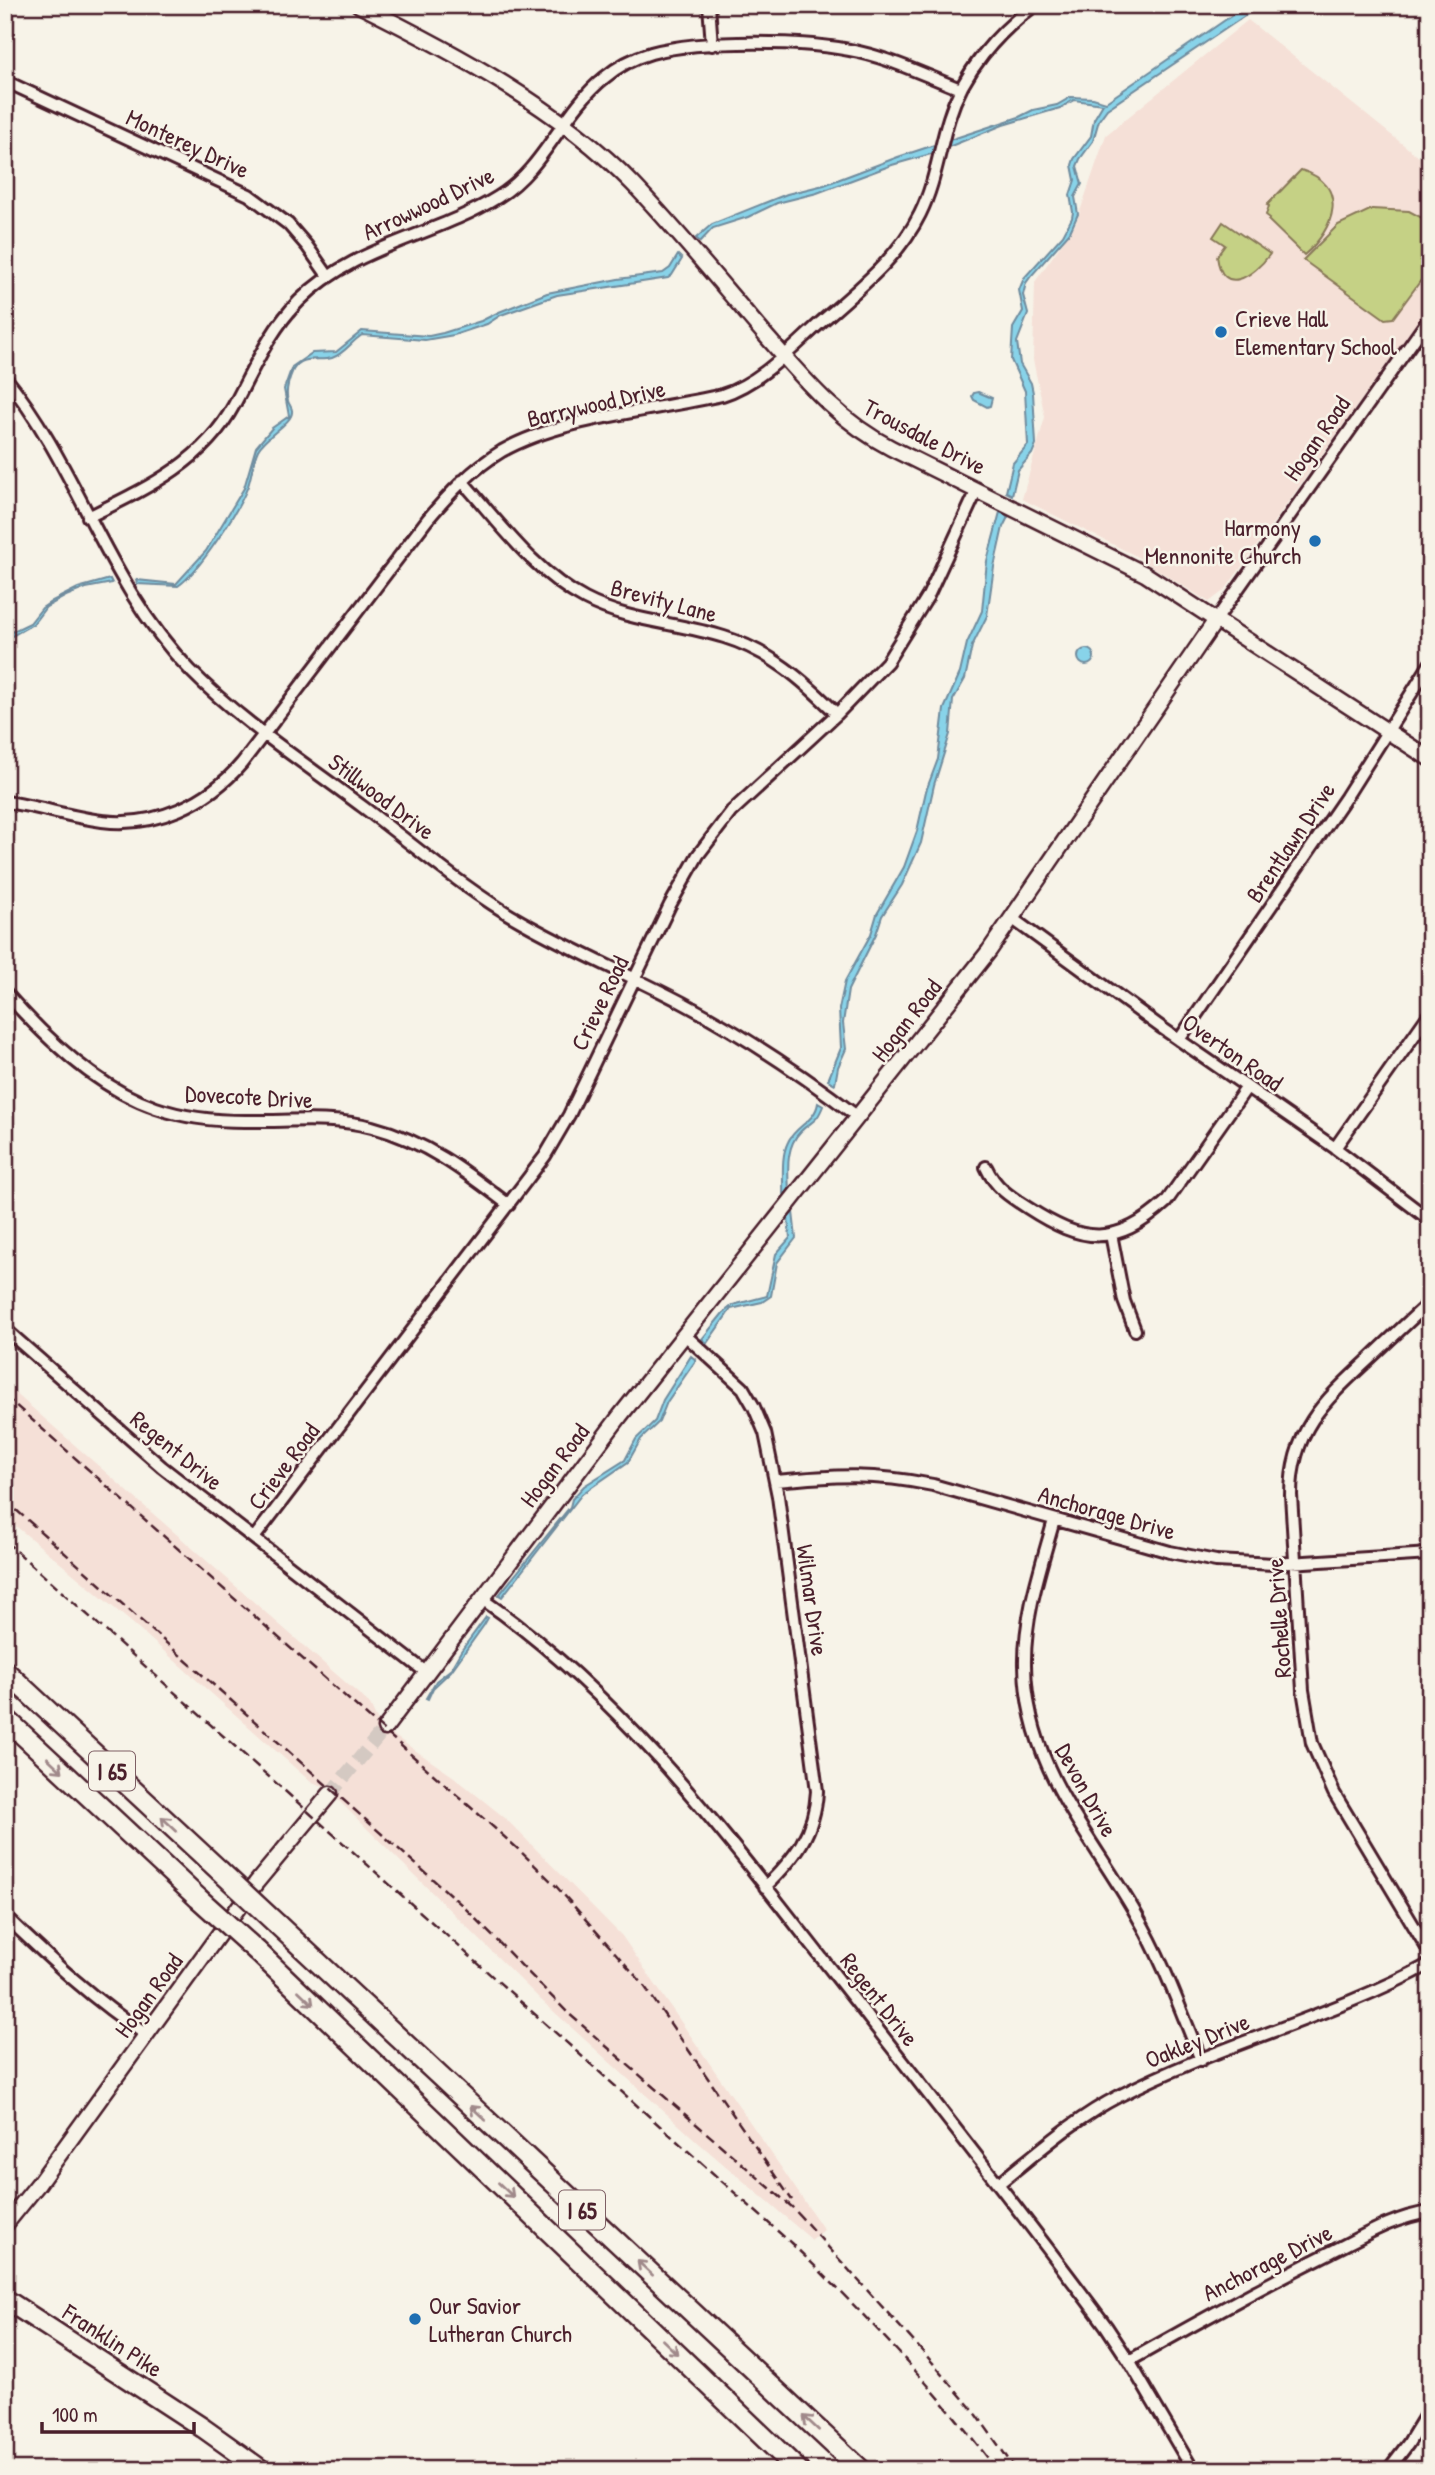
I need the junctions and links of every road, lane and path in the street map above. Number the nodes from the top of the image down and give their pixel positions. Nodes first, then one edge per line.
1 (359, 5) edge
2 (709, 5) edge
3 (1035, 5) edge
4 (712, 45) junction
5 (5, 81) edge
6 (960, 89) junction
7 (565, 124) junction
8 (328, 276) junction
9 (1430, 317) edge
10 (783, 356) junction
11 (5, 377) edge
12 (462, 481) junction
13 (977, 490) junction
14 (88, 517) junction
15 (1216, 620) junction
16 (1430, 664) edge
17 (837, 714) junction
18 (265, 733) junction
19 (1387, 733) junction
20 (1430, 759) edge
21 (5, 802) edge
22 (1013, 919) junction
23 (635, 978) junction
24 (5, 992) edge
25 (1430, 1013) edge
26 (1179, 1040) junction
27 (1247, 1087) junction
28 (858, 1117) junction
29 (1335, 1148) junction
30 (986, 1167) dead end
31 (509, 1205) junction
32 (1430, 1220) edge
33 (1111, 1234) junction
34 (1430, 1302) edge
35 (5, 1329) edge
36 (1135, 1330) dead end
37 (685, 1335) junction
38 (776, 1481) junction
39 (1054, 1520) junction
40 (254, 1538) junction
41 (1430, 1554) edge
42 (1295, 1562) junction
43 (482, 1599) junction
44 (5, 1671) edge
45 (428, 1673) junction
46 (5, 1718) edge
47 (385, 1728) tunnel mouth
48 (330, 1794) tunnel mouth
49 (765, 1887) junction
50 (5, 1916) edge
51 (1430, 1954) edge
52 (1430, 1964) edge
53 (147, 2035) junction
54 (1201, 2060) junction
55 (998, 2184) junction
56 (1430, 2212) edge
57 (5, 2225) edge
58 (5, 2299) edge
59 (1129, 2361) junction
60 (1430, 2408) edge
61 (262, 2470) edge
62 (798, 2470) edge
63 (861, 2470) edge
64 (1193, 2470) edge
65 (1388, 2470) edge

1 - 7 street, Trousdale Drive
2 - 4 street
3 - 6 street, Barrywood Drive
4 - 6 street, Arrowwood Drive
4 - 7 street, Arrowwood Drive
5 - 8 street, Monterey Drive
6 - 10 street, Barrywood Drive
7 - 8 street, Arrowwood Drive
7 - 10 street, Trousdale Drive
8 - 14 street, Arrowwood Drive
9 - 15 street, Hogan Road
10 - 12 street, Barrywood Drive
10 - 13 street, Trousdale Drive
11 - 14 street, Stillwood Drive
12 - 17 street, Brevity Lane
12 - 18 street, Barrywood Drive
13 - 15 street, Trousdale Drive
13 - 17 street, Crieve Road
14 - 18 street, Stillwood Drive
15 - 19 street, Trousdale Drive
15 - 22 street, Hogan Road
16 - 19 street, Brentlawn Drive
17 - 23 street, Crieve Road
18 - 21 street, Barrywood Drive
18 - 23 street, Stillwood Drive
19 - 20 street, Trousdale Drive
19 - 26 street, Brentlawn Drive
22 - 26 street, Overton Road
22 - 28 street, Hogan Road
23 - 28 street, Stillwood Drive
23 - 31 street, Crieve Road
24 - 31 street, Dovecote Drive
25 - 29 street
26 - 27 street, Overton Road
27 - 29 street, Overton Road
27 - 33 street
28 - 37 street, Hogan Road
29 - 32 street, Overton Road
30 - 33 street
31 - 40 street, Crieve Road
33 - 36 street
34 - 42 street, Rochelle Drive
35 - 40 street, Regent Drive
37 - 38 street, Wilmar Drive
37 - 43 street, Hogan Road
38 - 39 street, Anchorage Drive
38 - 49 street, Wilmar Drive
39 - 42 street, Anchorage Drive
39 - 54 street, Devon Drive
40 - 45 street, Regent Drive
41 - 42 street, Anchorage Drive
42 - 51 street, Rochelle Drive
43 - 45 street, Hogan Road
43 - 49 street, Regent Drive
63 -> 44 highway, I 65, bridge
45 - 47 street, Hogan Road
46 -> 62 highway, I 65, bridge
48 - 53 street, Hogan Road
49 - 55 street, Regent Drive
50 - 53 street
52 - 54 street, Oakley Drive
53 - 57 street, Hogan Road
54 - 55 street, Oakley Drive
55 - 59 street, Regent Drive
56 - 59 street, Anchorage Drive
58 - 61 main road, Franklin Pike
59 - 64 street, Regent Drive
60 - 65 street

